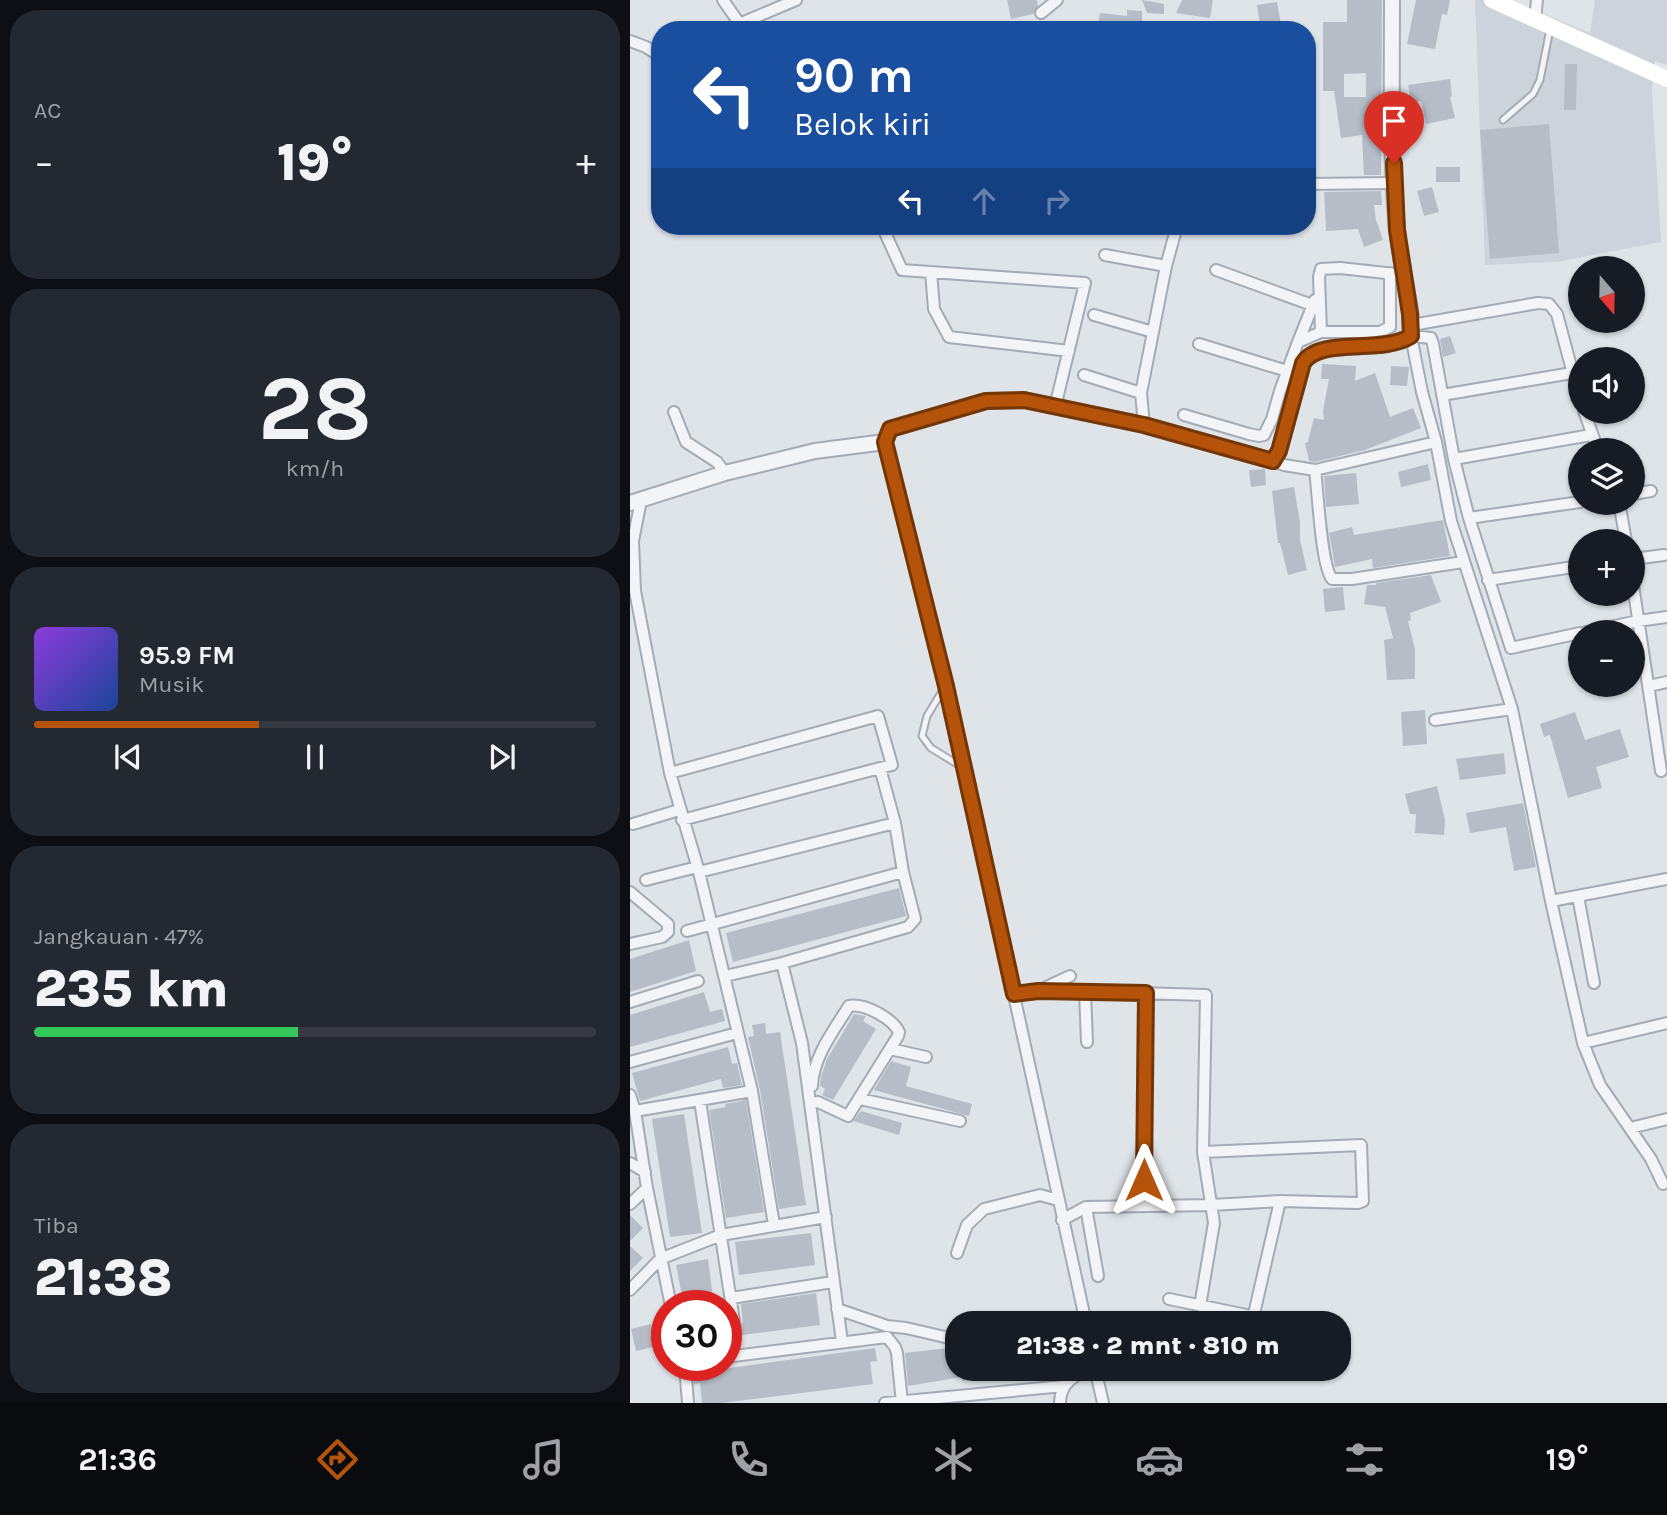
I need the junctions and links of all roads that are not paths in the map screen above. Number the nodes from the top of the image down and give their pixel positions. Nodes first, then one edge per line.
1 (723, 0) edge
2 (796, 0) edge
3 (1057, 0) edge
4 (1392, 0) edge
5 (1492, 0) edge
6 (1537, 0) edge
7 (1041, 13) dead end
8 (1535, 20) junction
9 (738, 21) edge
10 (754, 21) edge
11 (1551, 26) junction
12 (630, 41) edge
13 (651, 50) edge
14 (1667, 79) edge
15 (1503, 120) dead end
16 (1395, 183) junction
17 (1316, 184) edge
18 (886, 235) edge
19 (1175, 235) edge
20 (1105, 255) dead end
21 (1166, 266) junction
22 (1216, 270) dead end
23 (931, 272) junction
24 (1397, 274) junction
25 (1319, 292) junction
26 (1312, 306) junction
27 (1094, 315) dead end
28 (1411, 330) junction
29 (1153, 332) junction
30 (1321, 332) junction
31 (1298, 342) junction
32 (1199, 344) dead end
33 (1069, 351) junction
34 (1568, 357) edge
35 (1287, 371) junction
36 (1568, 374) edge
37 (1084, 375) dead end
38 (1141, 393) junction
39 (1442, 395) junction
40 (1055, 407) junction
41 (674, 412) dead end
42 (1184, 415) dead end
43 (1588, 424) edge
44 (1144, 425) junction
45 (1591, 435) junction
46 (888, 436) junction
47 (1592, 438) edge
48 (1436, 442) junction
49 (1454, 459) junction
50 (1273, 461) junction
51 (1315, 470) junction
52 (724, 473) junction
53 (1651, 491) dead end
54 (1645, 492) edge
55 (636, 501) edge
56 (1568, 504) edge
57 (1469, 517) junction
58 (1664, 555) dead end
59 (1645, 557) edge
60 (1463, 562) junction
61 (1568, 568) edge
62 (1488, 580) junction
63 (1667, 618) edge
64 (1645, 620) edge
65 (1568, 636) edge
66 (1645, 662) edge
67 (1667, 682) edge
68 (946, 686) junction
69 (1649, 686) junction
70 (1512, 709) junction
71 (1435, 720) dead end
72 (1662, 748) edge
73 (962, 766) junction
74 (880, 768) junction
75 (1661, 771) dead end
76 (670, 773) junction
77 (681, 815) junction
78 (895, 823) junction
79 (633, 824) dead end
80 (698, 869) junction
81 (903, 872) junction
82 (1667, 879) edge
83 (646, 880) dead end
84 (630, 892) edge
85 (1578, 896) junction
86 (1551, 901) junction
87 (711, 924) junction
88 (687, 931) dead end
89 (630, 944) edge
90 (782, 963) junction
91 (726, 976) junction
92 (1070, 976) dead end
93 (698, 981) dead end
94 (1594, 983) dead end
95 (1038, 991) junction
96 (1085, 992) junction
97 (1146, 993) junction
98 (1014, 994) junction
99 (630, 1002) edge
100 (1667, 1023) edge
101 (737, 1033) junction
102 (1087, 1042) dead end
103 (1583, 1043) junction
104 (890, 1049) junction
105 (926, 1057) dead end
106 (630, 1062) edge
107 (752, 1091) junction
108 (630, 1096) edge
109 (860, 1099) junction
110 (700, 1101) junction
111 (814, 1103) junction
112 (635, 1111) junction
113 (1667, 1119) edge
114 (960, 1121) dead end
115 (1630, 1128) junction
116 (1203, 1152) junction
117 (630, 1163) edge
118 (645, 1172) junction
119 (1663, 1184) dead end
120 (647, 1188) junction
121 (1058, 1200) junction
122 (1280, 1200) junction
123 (630, 1204) edge
124 (1212, 1205) junction
125 (1144, 1206) junction
126 (1086, 1207) junction
127 (826, 1217) junction
128 (1062, 1220) junction
129 (774, 1225) junction
130 (720, 1235) junction
131 (957, 1253) dead end
132 (660, 1259) junction
133 (1098, 1276) dead end
134 (834, 1282) junction
135 (630, 1290) edge
136 (667, 1290) edge
137 (730, 1290) edge
138 (742, 1296) edge
139 (1169, 1299) dead end
140 (1200, 1306) junction
141 (836, 1309) junction
142 (1083, 1311) edge
143 (906, 1328) junction
144 (945, 1337) edge
145 (842, 1342) junction
146 (895, 1347) junction
147 (742, 1355) edge
148 (686, 1381) edge
149 (1071, 1381) edge
150 (1098, 1381) edge
151 (1064, 1386) junction
152 (902, 1402) edge
153 (688, 1403) edge
154 (884, 1403) edge
155 (1055, 1403) edge
156 (1060, 1403) edge
157 (1103, 1403) edge

1 - 9 street
2 - 10 street
3 - 7 street
4 - 16 street
5 - 8 main road
6 - 8 street
8 - 11 main road
11 - 14 main road
11 - 15 lane
12 - 13 street
16 - 17 street
16 - 24 street
18 - 23 street
19 - 21 street
20 - 21 street
21 - 29 street
22 - 26 street
23 - 33 street
23 - 33 street
24 - 25 street
24 - 28 street
24 - 30 street
25 - 26 street
25 - 30 street
26 - 31 street
27 - 29 street
28 - 34 street
28 - 39 street
28 - 48 street
28 - 50 street
29 - 38 street
30 - 31 street
31 - 35 street
32 - 35 street
33 - 40 street
35 - 42 street
36 - 39 street
37 - 38 street
38 - 44 street
39 - 49 street
40 - 44 street
40 - 46 street
41 - 52 street
43 - 45 street
44 - 50 street
45 - 47 street
45 - 49 street
46 - 52 street
46 - 68 street
48 - 51 street
48 - 60 street
49 - 57 street
50 - 51 street
51 - 60 street
52 - 55 street
53 - 54 street
55 - 76 street
56 - 57 street
57 - 62 street
58 - 59 street
60 - 70 street
61 - 62 street
62 - 65 street
63 - 64 street
66 - 69 street
67 - 69 street
68 - 73 street
68 - 73 lane
69 - 72 street
70 - 71 street
70 - 86 street
72 - 75 street
73 - 98 street
74 - 76 street
74 - 77 street
74 - 78 street
76 - 77 street
77 - 79 street
77 - 80 street
78 - 80 street
78 - 81 street
80 - 83 street
80 - 87 street
81 - 87 street
81 - 90 street
82 - 85 street
84 - 89 street
85 - 86 street
85 - 94 street
86 - 103 street
87 - 88 street
87 - 91 street
90 - 91 street
90 - 111 street
91 - 101 street
92 - 95 street
93 - 99 street
95 - 96 street
95 - 98 street
96 - 97 street
96 - 102 street
97 - 116 street
97 - 125 street
98 - 121 street
100 - 103 street
101 - 106 street
101 - 107 street
103 - 115 street
104 - 105 street
104 - 109 street
104 - 111 street
107 - 110 street
107 - 129 street
108 - 112 street
109 - 111 street
109 - 114 street
110 - 112 street
110 - 130 street
111 - 127 street
112 - 118 street
113 - 115 street
115 - 119 street
116 - 122 street
116 - 124 street
117 - 118 street
118 - 120 street
120 - 123 street
120 - 132 street
121 - 128 street
121 - 131 street
122 - 124 street
122 - 140 street
124 - 125 street
124 - 140 street
125 - 126 street
126 - 128 street
126 - 133 street
127 - 129 street
127 - 134 street
128 - 142 street
129 - 130 street
130 - 132 street
130 - 137 street
132 - 135 street
132 - 136 street
134 - 138 street
134 - 141 street
139 - 140 street
141 - 143 street
141 - 145 street
143 - 144 street
143 - 146 street
145 - 146 street
145 - 147 street
146 - 152 street
148 - 153 street
149 - 151 street
150 - 157 street
151 - 152 street
151 - 156 street
152 - 154 street
155 - 156 street

